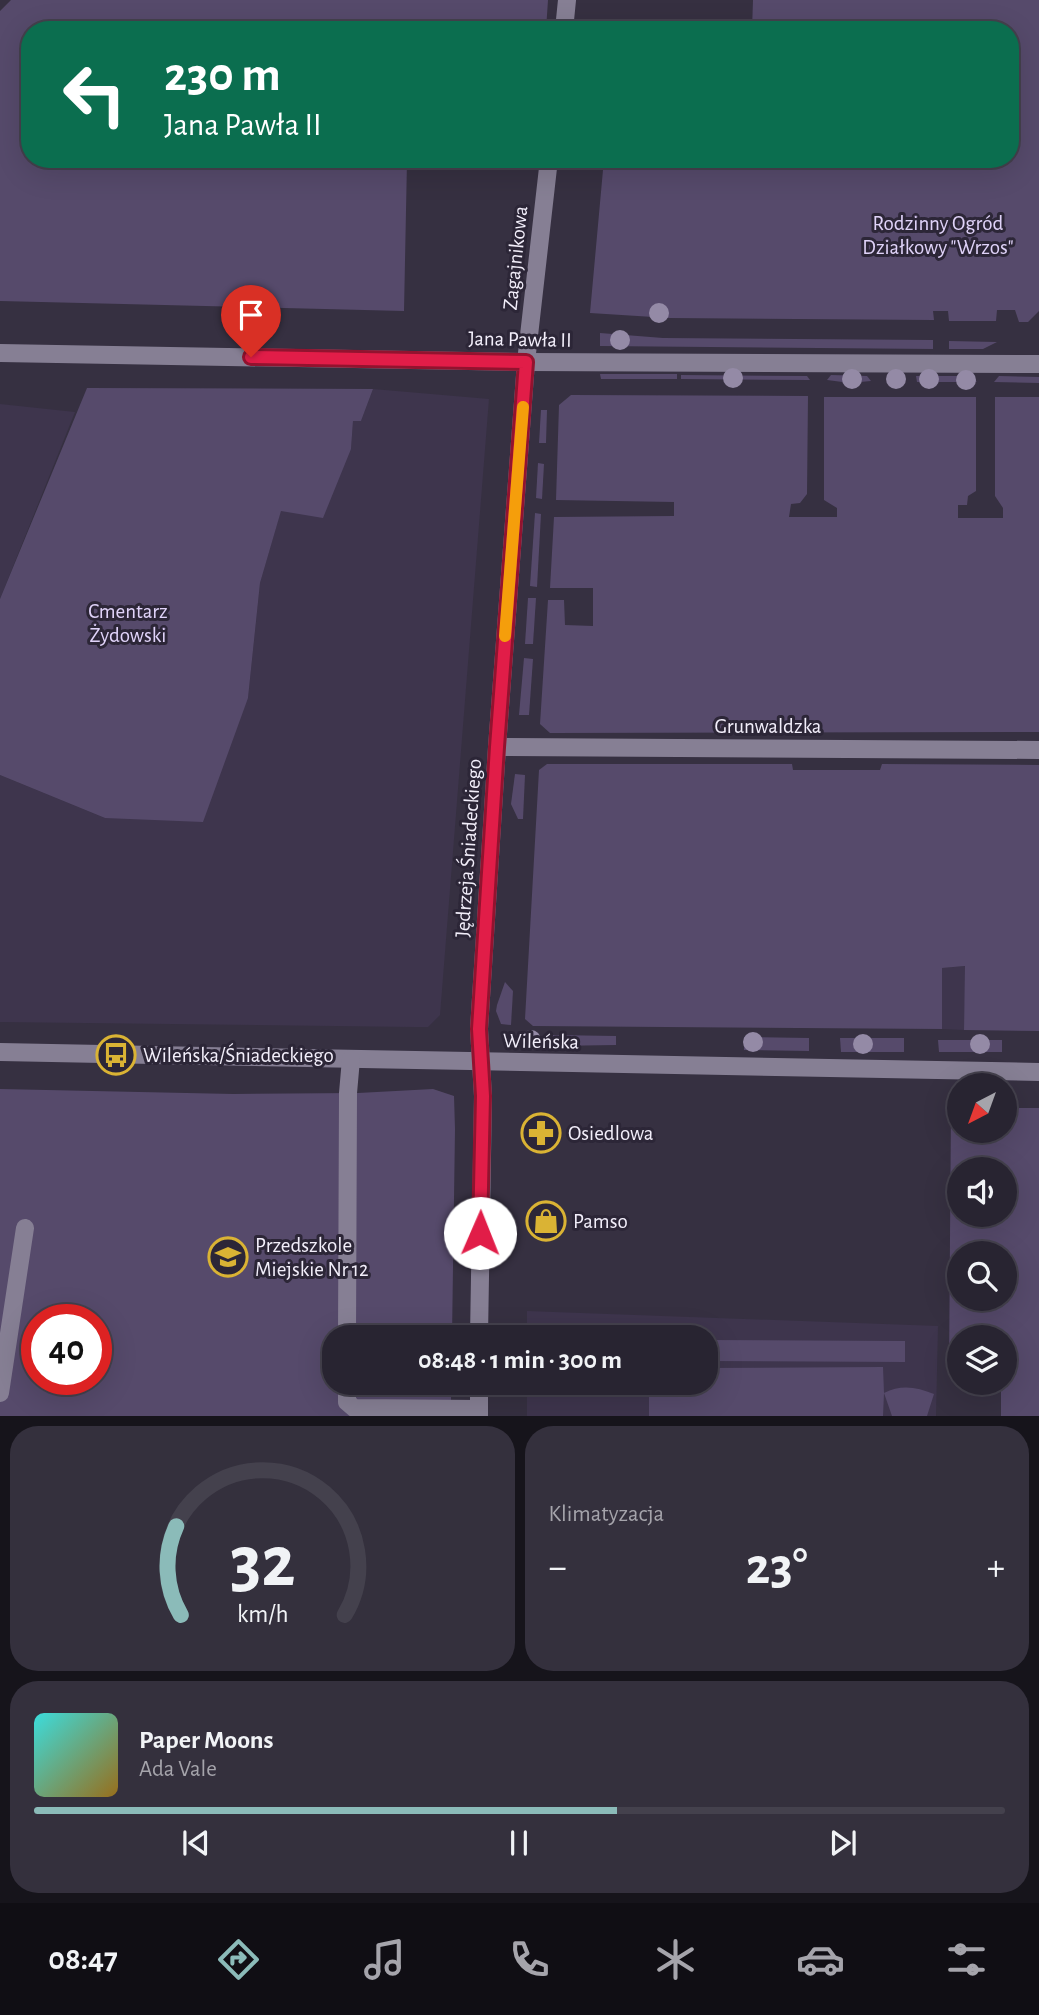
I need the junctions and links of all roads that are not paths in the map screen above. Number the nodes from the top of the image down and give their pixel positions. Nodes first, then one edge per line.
1 (567, 0) edge
2 (565, 21) edge
3 (548, 168) edge
4 (0, 353) edge
5 (526, 362) junction
6 (1039, 364) edge
7 (497, 747) junction
8 (1039, 750) edge
9 (0, 1052) edge
10 (351, 1059) junction
11 (480, 1062) junction
12 (1039, 1072) edge
13 (25, 1228) dead end
14 (347, 1325) edge
15 (479, 1325) edge
16 (0, 1393) edge
17 (347, 1395) edge
18 (479, 1395) edge
19 (479, 1413) edge

1 - 2 street
3 - 5 street, Zagajnikowa
4 - 5 street, Jana Pawła II
5 - 6 street, Jana Pawła II
5 - 7 street, Jędrzeja Śniadeckiego
7 - 8 street, Grunwaldzka
7 - 11 street, Jędrzeja Śniadeckiego
9 - 10 street, Wileńska
10 - 11 street, Wileńska
10 - 14 street
11 - 12 street, Wileńska
11 - 15 street, Jędrzeja Śniadeckiego
13 - 16 street
17 - 19 street
18 - 19 street

